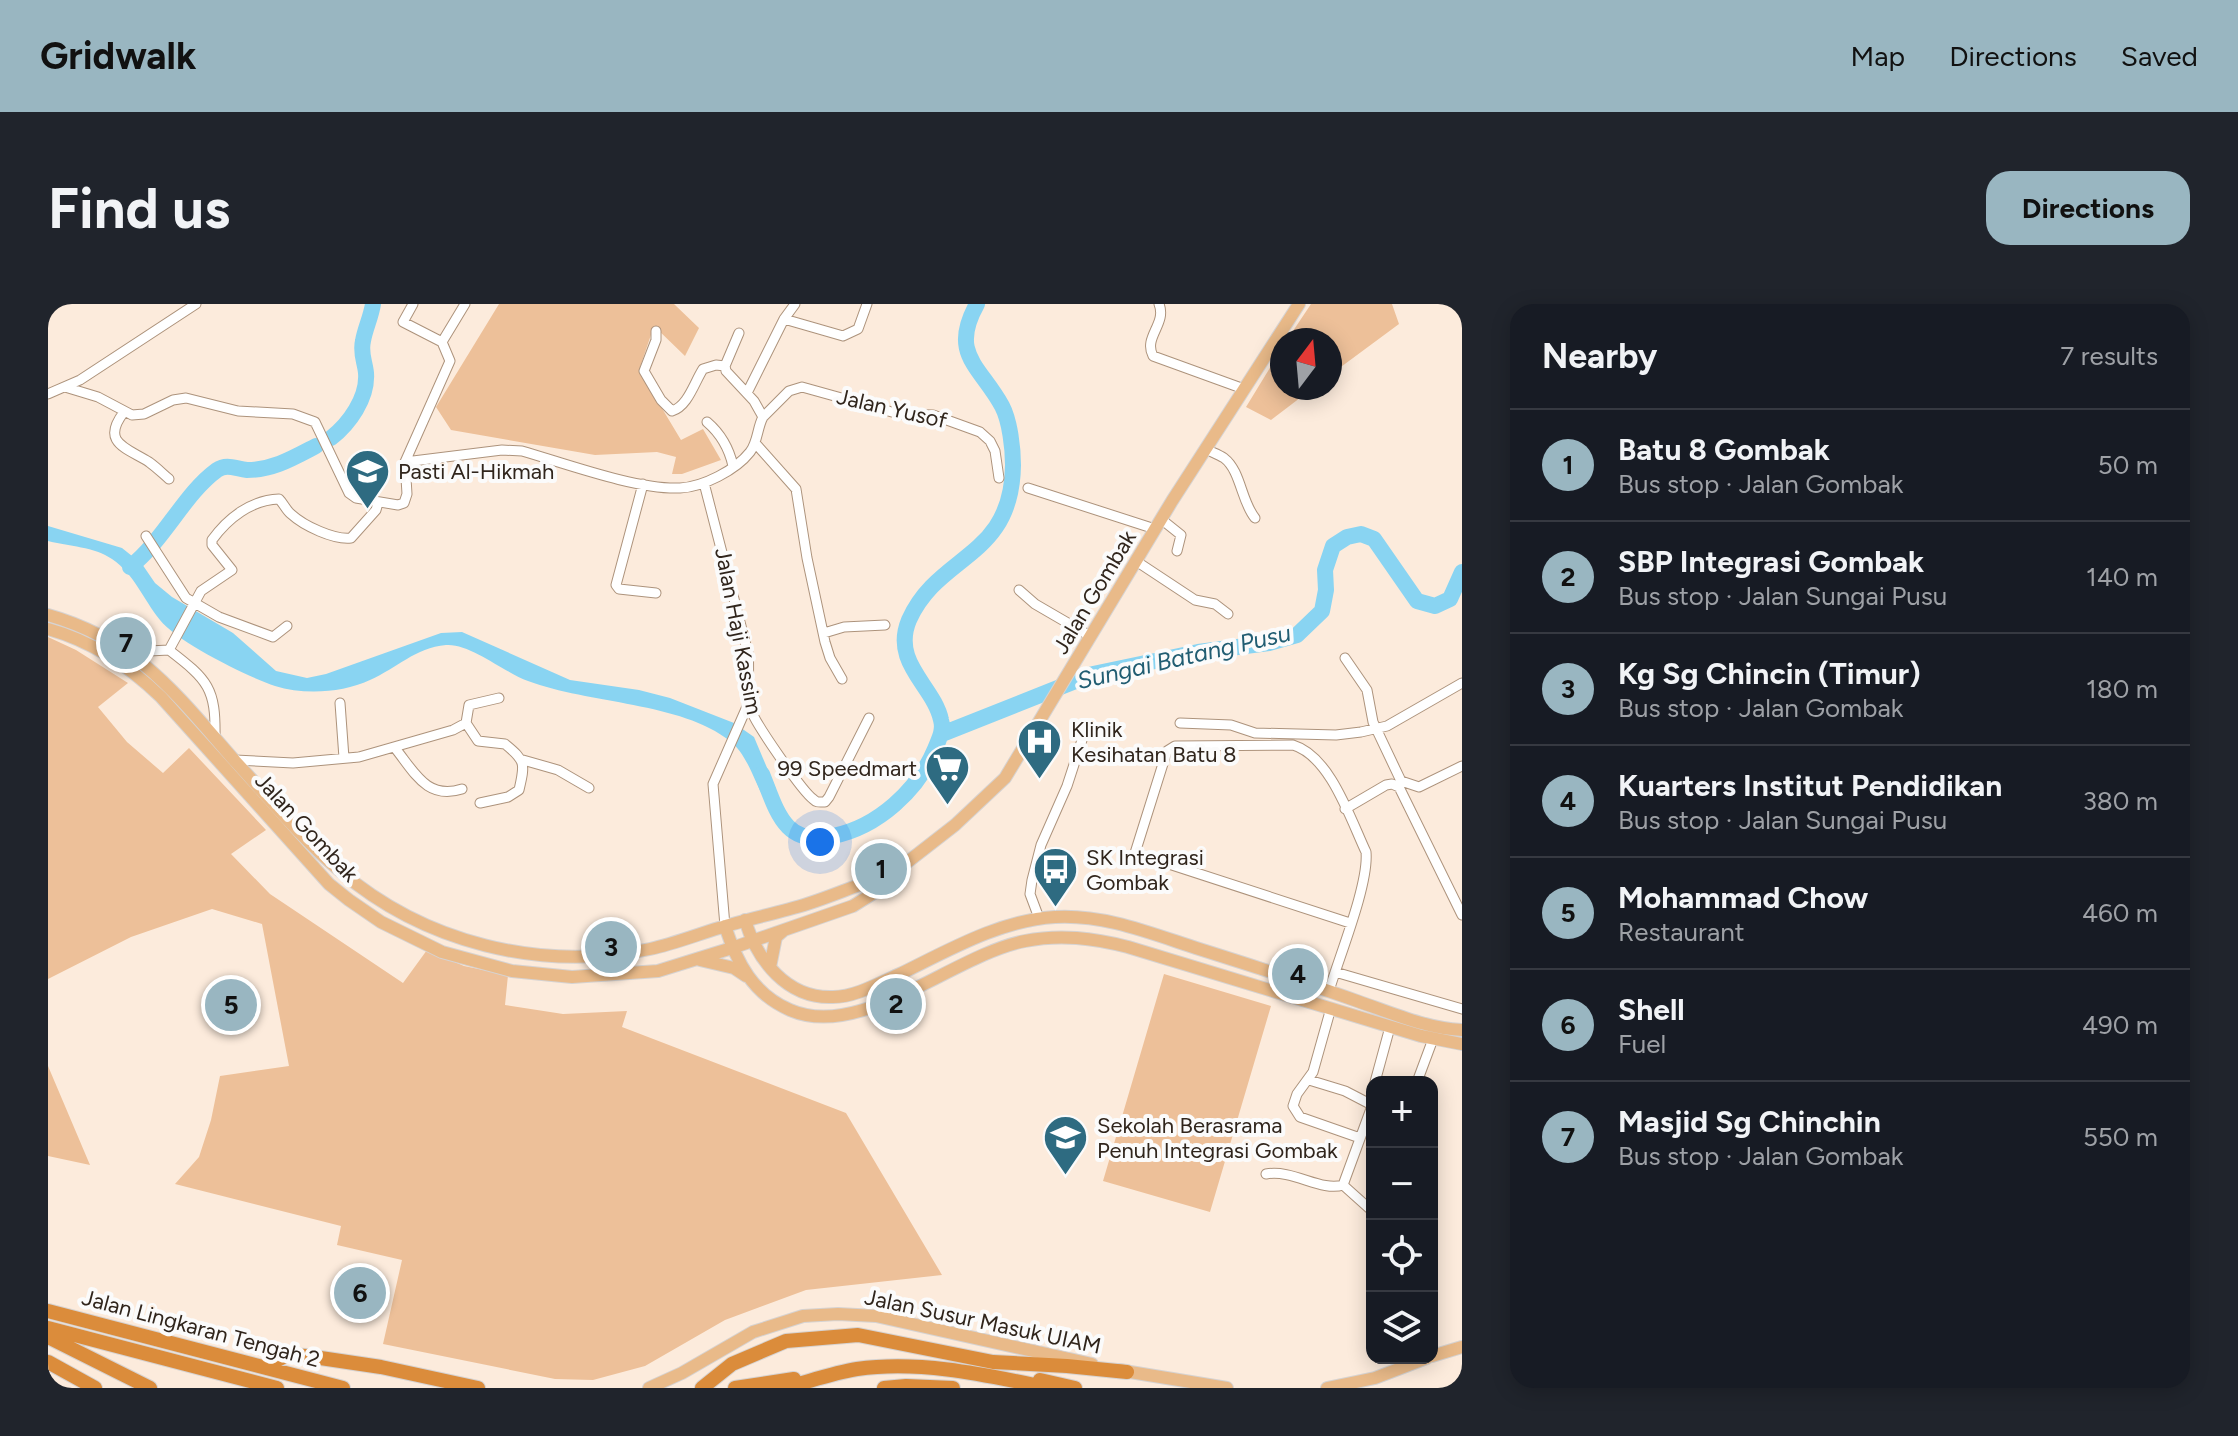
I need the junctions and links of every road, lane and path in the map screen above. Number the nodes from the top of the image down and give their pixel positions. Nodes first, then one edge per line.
1 (196, 304) edge
2 (413, 304) edge
3 (465, 304) edge
4 (795, 304) edge
5 (867, 304) edge
6 (1159, 304) edge
7 (1299, 304) edge
8 (784, 319) junction
9 (656, 331) dead end
10 (739, 333) dead end
11 (442, 342) junction
12 (725, 366) junction
13 (65, 387) junction
14 (1244, 389) junction
15 (747, 393) junction
16 (48, 394) edge
17 (124, 412) junction
18 (763, 417) junction
19 (707, 422) dead end
20 (756, 444) junction
21 (1206, 449) junction
22 (405, 462) junction
23 (733, 466) junction
24 (999, 478) dead end
25 (169, 479) dead end
26 (704, 483) junction
27 (643, 484) junction
28 (1028, 488) dead end
29 (378, 503) junction
30 (1255, 518) dead end
31 (1158, 524) junction
32 (148, 538) dead end
33 (1177, 551) dead end
34 (1136, 561) junction
35 (1019, 590) dead end
36 (656, 593) dead end
37 (194, 604) junction
38 (1228, 614) dead end
39 (48, 615) edge
40 (885, 625) dead end
41 (287, 626) dead end
42 (48, 629) edge
43 (824, 633) junction
44 (1090, 636) junction
45 (169, 650) junction
46 (129, 652) junction
47 (1345, 658) dead end
48 (842, 679) dead end
49 (1462, 683) edge
50 (499, 698) dead end
51 (749, 702) junction
52 (340, 703) dead end
53 (869, 718) dead end
54 (466, 723) junction
55 (1180, 723) dead end
56 (1375, 728) junction
57 (215, 738) junction
58 (1082, 740) dead end
59 (395, 748) junction
60 (344, 758) junction
61 (235, 760) junction
62 (523, 760) junction
63 (1462, 766) edge
64 (589, 788) dead end
65 (462, 789) dead end
66 (480, 803) dead end
67 (1345, 809) junction
68 (892, 874) junction
69 (1462, 915) edge
70 (1039, 918) junction
71 (745, 920) junction
72 (1350, 923) junction
73 (725, 926) junction
74 (783, 931) junction
75 (751, 941) junction
76 (732, 948) junction
77 (696, 959) junction
78 (770, 967) junction
79 (1335, 972) junction
80 (746, 976) junction
81 (1329, 991) junction
82 (1331, 1008) junction
83 (1462, 1009) edge
84 (1390, 1027) junction
85 (1462, 1030) edge
86 (1433, 1039) junction
87 (1462, 1044) edge
88 (1377, 1076) edge
89 (1419, 1076) edge
90 (1309, 1080) junction
91 (1366, 1102) edge
92 (1366, 1122) edge
93 (1360, 1138) junction
94 (1266, 1174) dead end
95 (1343, 1185) junction
96 (1366, 1206) edge
97 (48, 1311) edge
98 (48, 1328) edge
99 (48, 1337) edge
100 (913, 1345) junction
101 (1462, 1347) edge
102 (1438, 1354) edge
103 (48, 1362) edge
104 (1411, 1364) edge
105 (264, 1367) junction
106 (856, 1369) junction
107 (1127, 1372) junction
108 (95, 1388) edge
109 (150, 1388) edge
110 (277, 1388) edge
111 (343, 1388) edge
112 (478, 1388) edge
113 (649, 1388) edge
114 (702, 1388) edge
115 (735, 1388) edge
116 (784, 1388) edge
117 (884, 1388) edge
118 (953, 1388) edge
119 (1049, 1388) edge
120 (1075, 1388) edge
121 (1227, 1388) edge
122 (1327, 1388) edge

1 - 13 street
2 - 11 street
3 - 11 street
4 - 8 street
5 - 8 street
6 - 14 street
7 - 14 main road, Jalan Gombak
8 - 15 street
9 - 12 street
10 - 12 street
11 - 22 street
12 - 15 street
13 - 16 street
13 - 17 street
14 - 21 main road, Jalan Gombak
15 - 18 street
17 - 25 street
17 - 29 street
18 - 20 street
18 - 24 street, Jalan Yusof
19 - 23 street
20 - 23 street
20 - 43 street
21 - 30 street
21 - 31 main road, Jalan Gombak
22 - 27 street
22 - 29 street
23 - 26 street
26 - 27 street
26 - 51 street, Jalan Haji Kassim
27 - 36 street
28 - 31 street
29 - 37 street
31 - 33 street
31 - 34 main road, Jalan Gombak
32 - 37 street
34 - 38 street
34 - 44 main road, Jalan Gombak
35 - 44 street
37 - 41 street
37 - 45 street
39 - 46 main road, Jalan Gombak
40 - 43 street
42 - 77 main road, Jalan Gombak
43 - 48 street
44 - 68 main road, Jalan Gombak
45 - 46 street
45 - 57 street
46 - 57 main road, Jalan Gombak
47 - 56 street
49 - 56 street
50 - 54 street
51 - 53 street, Jalan Haji Kassim
51 - 73 street
52 - 60 street
54 - 59 street
54 - 62 street
55 - 56 street
56 - 63 street
57 - 61 main road, Jalan Gombak
58 - 70 street
59 - 60 street
59 - 65 street
60 - 61 street
61 - 73 main road, Jalan Gombak
62 - 64 street
62 - 66 street
67 - 69 street
67 - 72 street
67 - 72 street
68 - 71 main road, Jalan Gombak
68 - 74 main road, Jalan Gombak
70 - 78 main road
70 - 81 main road
71 - 73 main road, Jalan Gombak
71 - 75 main road
72 - 79 street
73 - 76 main road
74 - 75 main road, Jalan Gombak
74 - 78 main road
75 - 76 main road, Jalan Gombak
75 - 78 main road
76 - 77 main road, Jalan Gombak
76 - 80 main road
77 - 80 main road
79 - 81 street
79 - 83 street
80 - 82 main road
81 - 85 main road
82 - 84 main road
82 - 90 street
84 - 86 main road
84 - 88 street
86 - 87 main road
86 - 89 street
90 - 91 street
90 - 93 street
92 - 93 street
93 - 95 street
94 - 95 street
95 - 96 street
97 - 105 highway, Jalan Lingkaran Tengah 2
98 - 110 highway, Jalan Lingkaran Tengah 2
99 - 109 highway
100 - 107 highway
100 - 114 highway
100 - 120 highway
101 - 102 main road
103 - 108 highway
104 - 122 main road
105 - 111 highway, Jalan Lingkaran Tengah 2
105 - 112 highway
106 - 115 highway
106 - 116 highway
106 - 119 highway
107 - 113 main road, Jalan Susur Masuk UIAM
107 - 121 main road, Jalan Susur Masuk UIAM
117 - 118 highway

